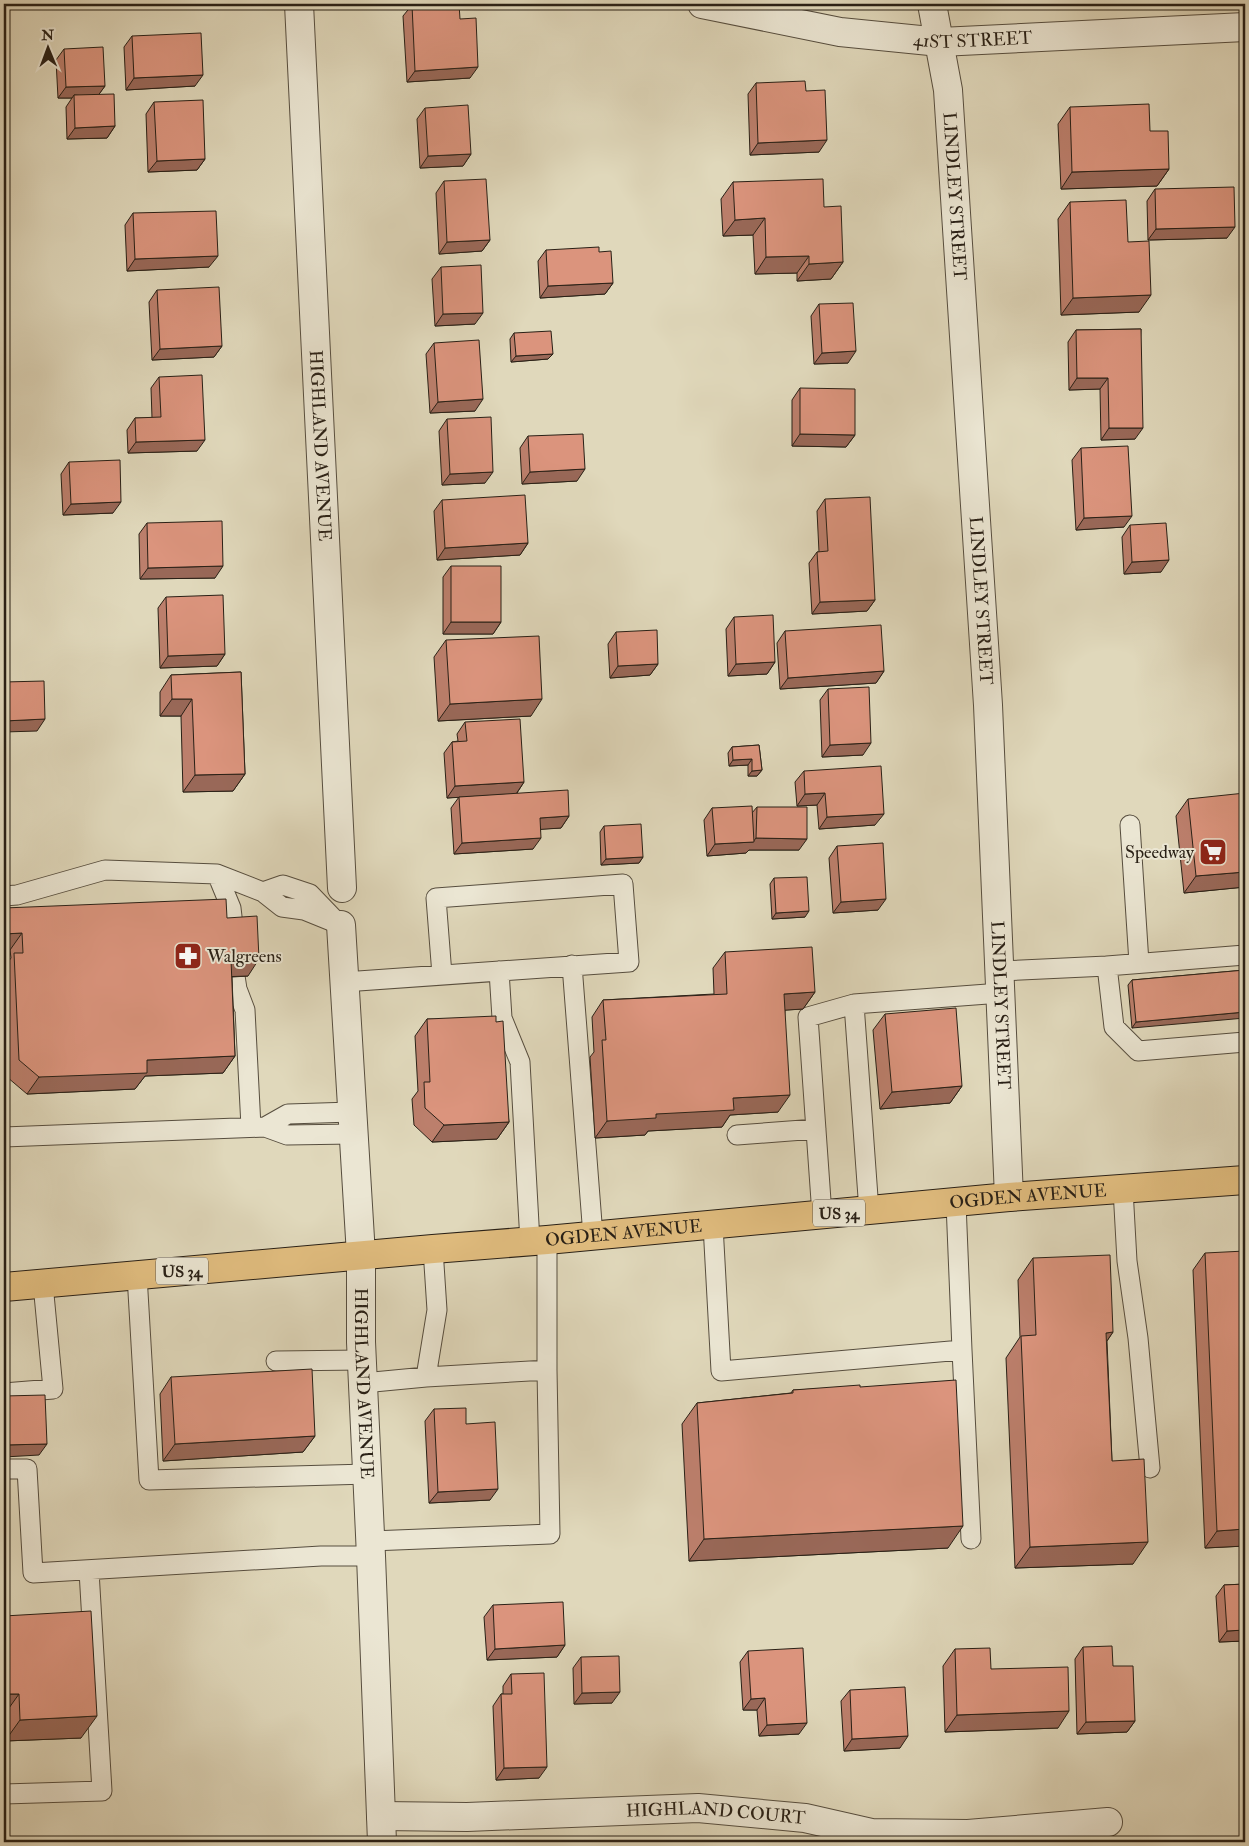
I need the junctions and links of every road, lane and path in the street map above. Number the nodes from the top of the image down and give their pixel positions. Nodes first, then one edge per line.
1 (299, 4) edge
2 (702, 4) edge
3 (932, 4) edge
4 (1245, 27) edge
5 (940, 42) junction
6 (1130, 825) dead end
7 (217, 874) junction
8 (342, 888) dead end
9 (4, 896) edge
10 (340, 925) joint
11 (234, 934) edge
12 (1245, 955) edge
13 (1139, 963) junction
14 (572, 965) junction
15 (1107, 966) junction
16 (499, 971) junction
17 (442, 975) junction
18 (235, 976) edge
19 (344, 982) junction
20 (1000, 982) junction
21 (854, 1004) junction
22 (1245, 1042) edge
23 (353, 1123) junction
24 (258, 1127) junction
25 (816, 1129) junction
26 (737, 1135) dead end
27 (4, 1137) edge
28 (1245, 1180) edge
29 (1123, 1189) junction
30 (1010, 1198) junction
31 (956, 1203) junction
32 (870, 1211) junction
33 (822, 1215) junction
34 (714, 1225) junction
35 (593, 1236) junction
36 (538, 1241) junction
37 (433, 1249) junction
38 (361, 1255) junction
39 (137, 1275) junction
40 (43, 1284) junction
41 (4, 1287) edge
42 (962, 1350) junction
43 (276, 1361) dead end
44 (547, 1370) junction
45 (363, 1371) junction
46 (426, 1377) junction
47 (4, 1393) edge
48 (1150, 1468) dead end
49 (4, 1469) edge
50 (368, 1474) junction
51 (971, 1539) dead end
52 (371, 1549) junction
53 (90, 1571) junction
54 (4, 1794) edge
55 (1108, 1822) dead end
56 (382, 1829) edge

1 - 8 street, HIGHLAND AVENUE
2 - 5 street, 41ST STREET
3 - 5 street, LINDLEY STREET
4 - 5 street, 41ST STREET
5 - 20 street, LINDLEY STREET
6 - 13 lane
7 - 9 lane
7 - 10 lane
7 - 11 lane
10 - 19 street, HIGHLAND AVENUE
12 - 13 lane
13 - 15 lane
14 - 16 lane
14 - 17 lane
14 - 35 lane
15 - 20 lane
15 - 22 lane
16 - 17 lane
16 - 36 lane
17 - 19 lane
18 - 24 lane
19 - 23 street, HIGHLAND AVENUE
20 - 21 lane
20 - 30 street, LINDLEY STREET
21 - 25 lane
21 - 32 lane
23 - 24 lane
23 - 38 street, HIGHLAND AVENUE
24 - 27 lane
25 - 26 lane
25 - 33 lane
28 - 29 main road, OGDEN AVENUE / US 34
29 - 30 main road, OGDEN AVENUE / US 34
29 - 48 lane
30 - 31 main road, OGDEN AVENUE / US 34
31 - 32 main road, OGDEN AVENUE / US 34
31 - 42 lane
32 - 33 main road, OGDEN AVENUE / US 34
33 - 34 main road, OGDEN AVENUE / US 34
34 - 35 main road, OGDEN AVENUE / US 34
34 - 42 lane
35 - 36 main road, OGDEN AVENUE / US 34
36 - 37 main road, OGDEN AVENUE / US 34
36 - 44 lane
37 - 38 main road, OGDEN AVENUE / US 34
37 - 46 lane
38 - 39 main road, OGDEN AVENUE / US 34
38 - 45 street, HIGHLAND AVENUE
39 - 40 main road, OGDEN AVENUE / US 34
39 - 50 lane
40 - 41 main road, OGDEN AVENUE / US 34
40 - 47 lane
42 - 51 lane
43 - 45 lane
44 - 46 lane
44 - 52 lane
45 - 46 lane
45 - 50 street, HIGHLAND AVENUE
49 - 53 lane
50 - 52 street, HIGHLAND AVENUE
52 - 53 lane
52 - 56 street, HIGHLAND AVENUE
53 - 54 lane
55 - 56 street, HIGHLAND COURT

